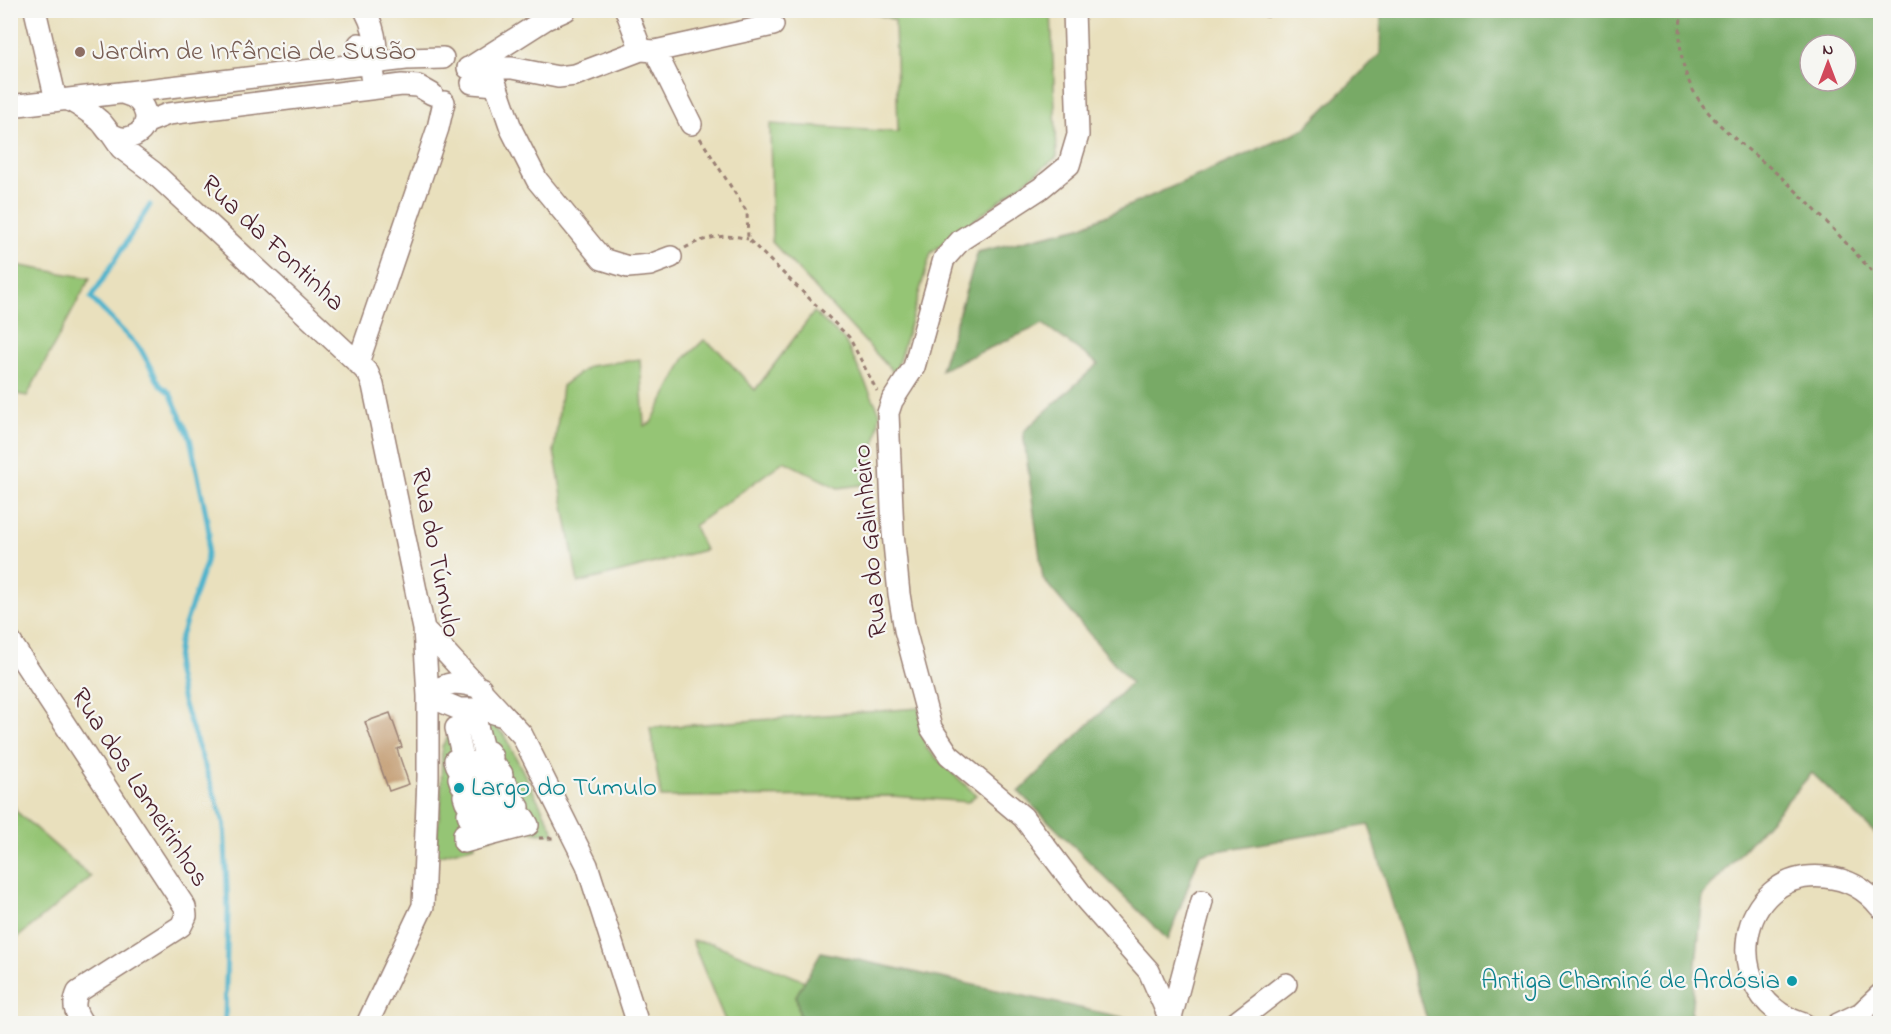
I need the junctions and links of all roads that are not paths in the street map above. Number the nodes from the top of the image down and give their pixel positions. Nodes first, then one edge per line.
1 (35, 10) edge
2 (363, 10) edge
3 (566, 10) edge
4 (626, 10) edge
5 (1074, 10) edge
6 (549, 15) edge
7 (773, 25) dead end
8 (648, 51) junction
9 (366, 58) junction
10 (443, 58) junction
11 (470, 75) junction
12 (330, 93) junction
13 (431, 94) junction
14 (122, 95) junction
15 (63, 100) junction
16 (10, 106) edge
17 (691, 123) road end
18 (143, 126) junction
19 (108, 129) junction
20 (148, 168) junction
21 (671, 256) road end
22 (358, 363) junction
23 (424, 629) junction
24 (10, 641) edge
25 (481, 688) junction
26 (428, 696) junction
27 (459, 709) junction
28 (509, 718) junction
29 (476, 722) joint
30 (428, 735) junction
31 (1202, 902) dead end
32 (1881, 907) edge
33 (1286, 984) dead end
34 (1881, 995) edge
35 (1871, 1017) edge
36 (1172, 1021) edge
37 (83, 1023) edge
38 (367, 1023) edge
39 (638, 1023) edge
40 (1234, 1023) edge
41 (1804, 1023) edge
42 (1838, 1023) edge

1 - 15 street
2 - 9 street
3 - 6 street
4 - 8 street
5 - 36 street, Rua do Galinheiro
6 - 11 street
7 - 8 street
8 - 11 street
8 - 17 street
9 - 10 street
9 - 12 street
9 - 13 street
9 - 14 street
10 - 11 street
10 - 13 street
11 - 13 street
11 - 21 street
12 - 13 street
12 - 18 street
13 - 22 street
14 - 15 street
14 - 18 street
14 - 19 street
15 - 16 street
15 - 19 street, Rua da Fontinha
18 - 19 street
18 - 20 street
19 - 20 street, Rua da Fontinha
20 - 22 street, Rua da Fontinha
22 - 23 street, Rua do Túmulo
23 - 25 street
23 - 26 street, Rua do Túmulo
24 - 37 street, Rua dos Lameirinhos
25 - 26 street
25 - 28 street
26 - 27 street
26 - 30 street, Rua do Túmulo
27 - 28 street
27 - 30 street
28 - 39 street
29 - 29 street
30 - 38 street, Rua do Túmulo
31 - 36 street
32 - 41 street
33 - 40 street
34 - 35 street
35 - 42 street

